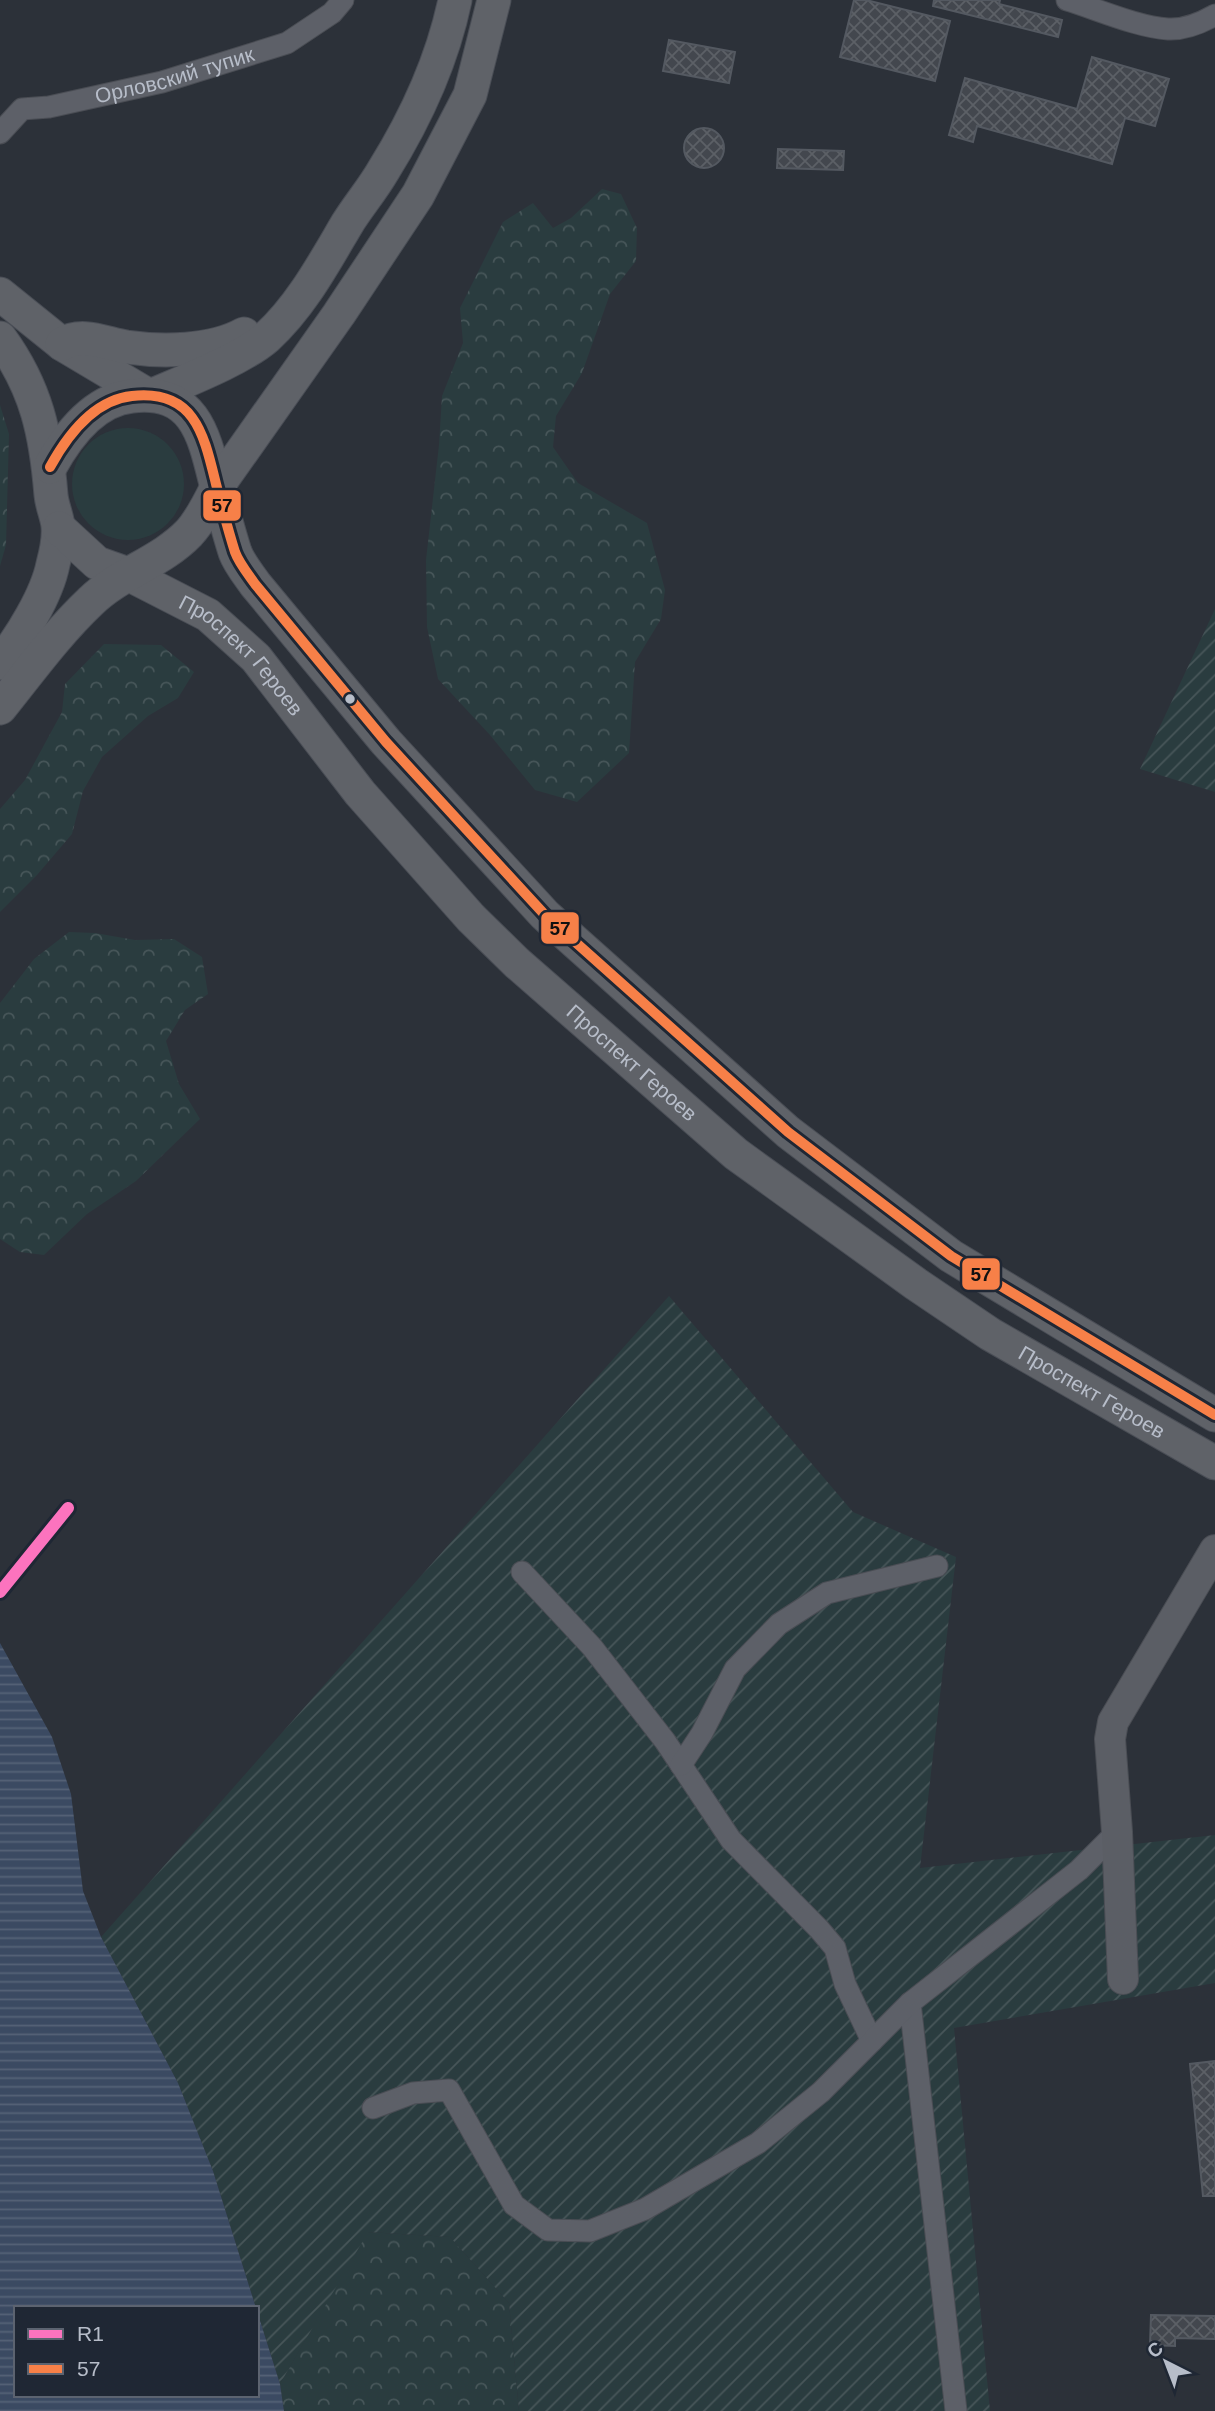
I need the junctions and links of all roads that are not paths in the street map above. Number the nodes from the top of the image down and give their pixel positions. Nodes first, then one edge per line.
1 (343, 0) edge
2 (455, 0) edge
3 (494, 0) edge
4 (1067, 0) edge
5 (1215, 15) edge
6 (0, 133) edge
7 (332, 253) junction
8 (0, 294) edge
9 (0, 338) edge
10 (62, 344) junction
11 (149, 395) junction
12 (50, 467) junction
13 (217, 487) junction
14 (59, 528) junction
15 (128, 574) junction
16 (0, 663) edge
17 (0, 708) edge
18 (1215, 1415) edge
19 (1215, 1463) edge
20 (1215, 1550) edge
21 (937, 1566) dead end
22 (522, 1572) dead end
23 (681, 1765) junction
24 (1117, 1832) junction
25 (1123, 1979) dead end
26 (910, 2003) junction
27 (872, 2041) junction
28 (373, 2108) dead end
29 (956, 2411) edge

1 - 6 street, Орловский тупик
2 - 7 main road
3 - 13 main road
4 - 5 street
7 - 10 main road
7 - 11 main road
8 - 10 main road
9 - 12 main road
10 - 11 main road
11 - 12 main road
11 - 13 main road
12 - 14 main road
13 - 15 main road
13 - 18 main road, Проспект Героев
14 - 15 main road
14 - 16 main road
15 - 17 main road
15 - 19 main road, Проспект Героев
20 - 24 street
21 - 23 street
22 - 23 street
23 - 27 street
24 - 25 street
24 - 26 street
26 - 27 street
26 - 29 street
27 - 28 street

